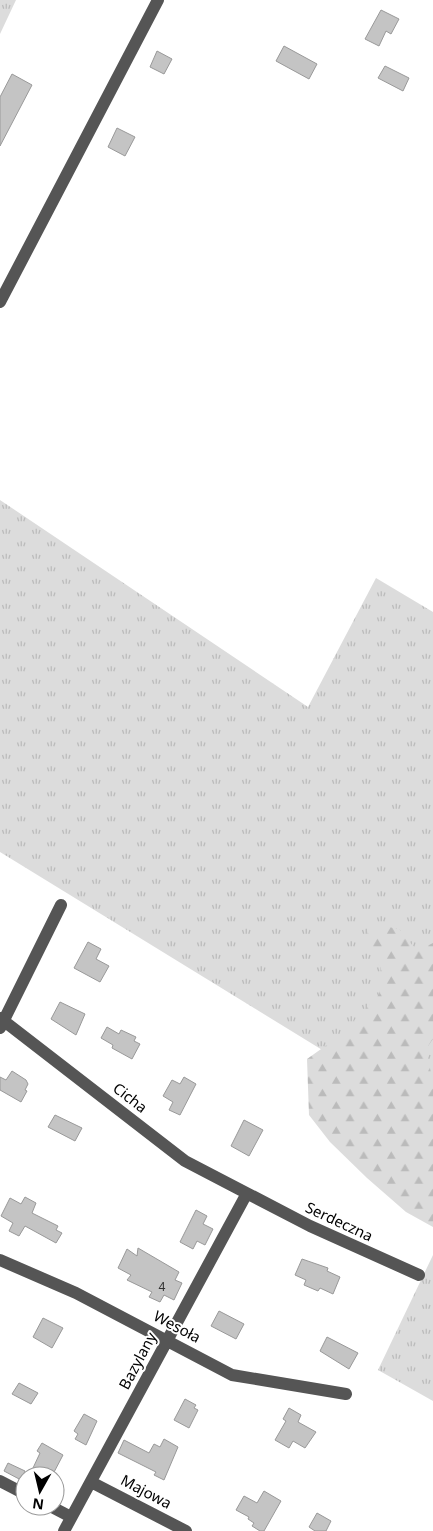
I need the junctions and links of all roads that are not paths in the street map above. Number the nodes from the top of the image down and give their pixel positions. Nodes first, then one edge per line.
1 (158, 0) edge
2 (0, 302) edge
3 (61, 904) dead end
4 (1, 1022) edge
5 (246, 1195) junction
6 (0, 1260) edge
7 (419, 1275) dead end
8 (168, 1340) junction
9 (346, 1394) dead end
10 (0, 1481) edge
11 (92, 1482) junction
12 (15, 1489) edge
13 (65, 1514) edge
14 (71, 1517) junction
15 (64, 1531) edge
16 (186, 1531) edge

1 - 2 street
3 - 4 street
4 - 5 street, Cicha
5 - 7 street, Serdeczna
5 - 8 street, Bazylany
6 - 8 street, Wesoła
8 - 9 street, Wesoła
8 - 11 street, Bazylany
10 - 12 street
11 - 14 street, Bazylany
11 - 16 street, Majowa
13 - 14 street
14 - 15 street, Bazylany

